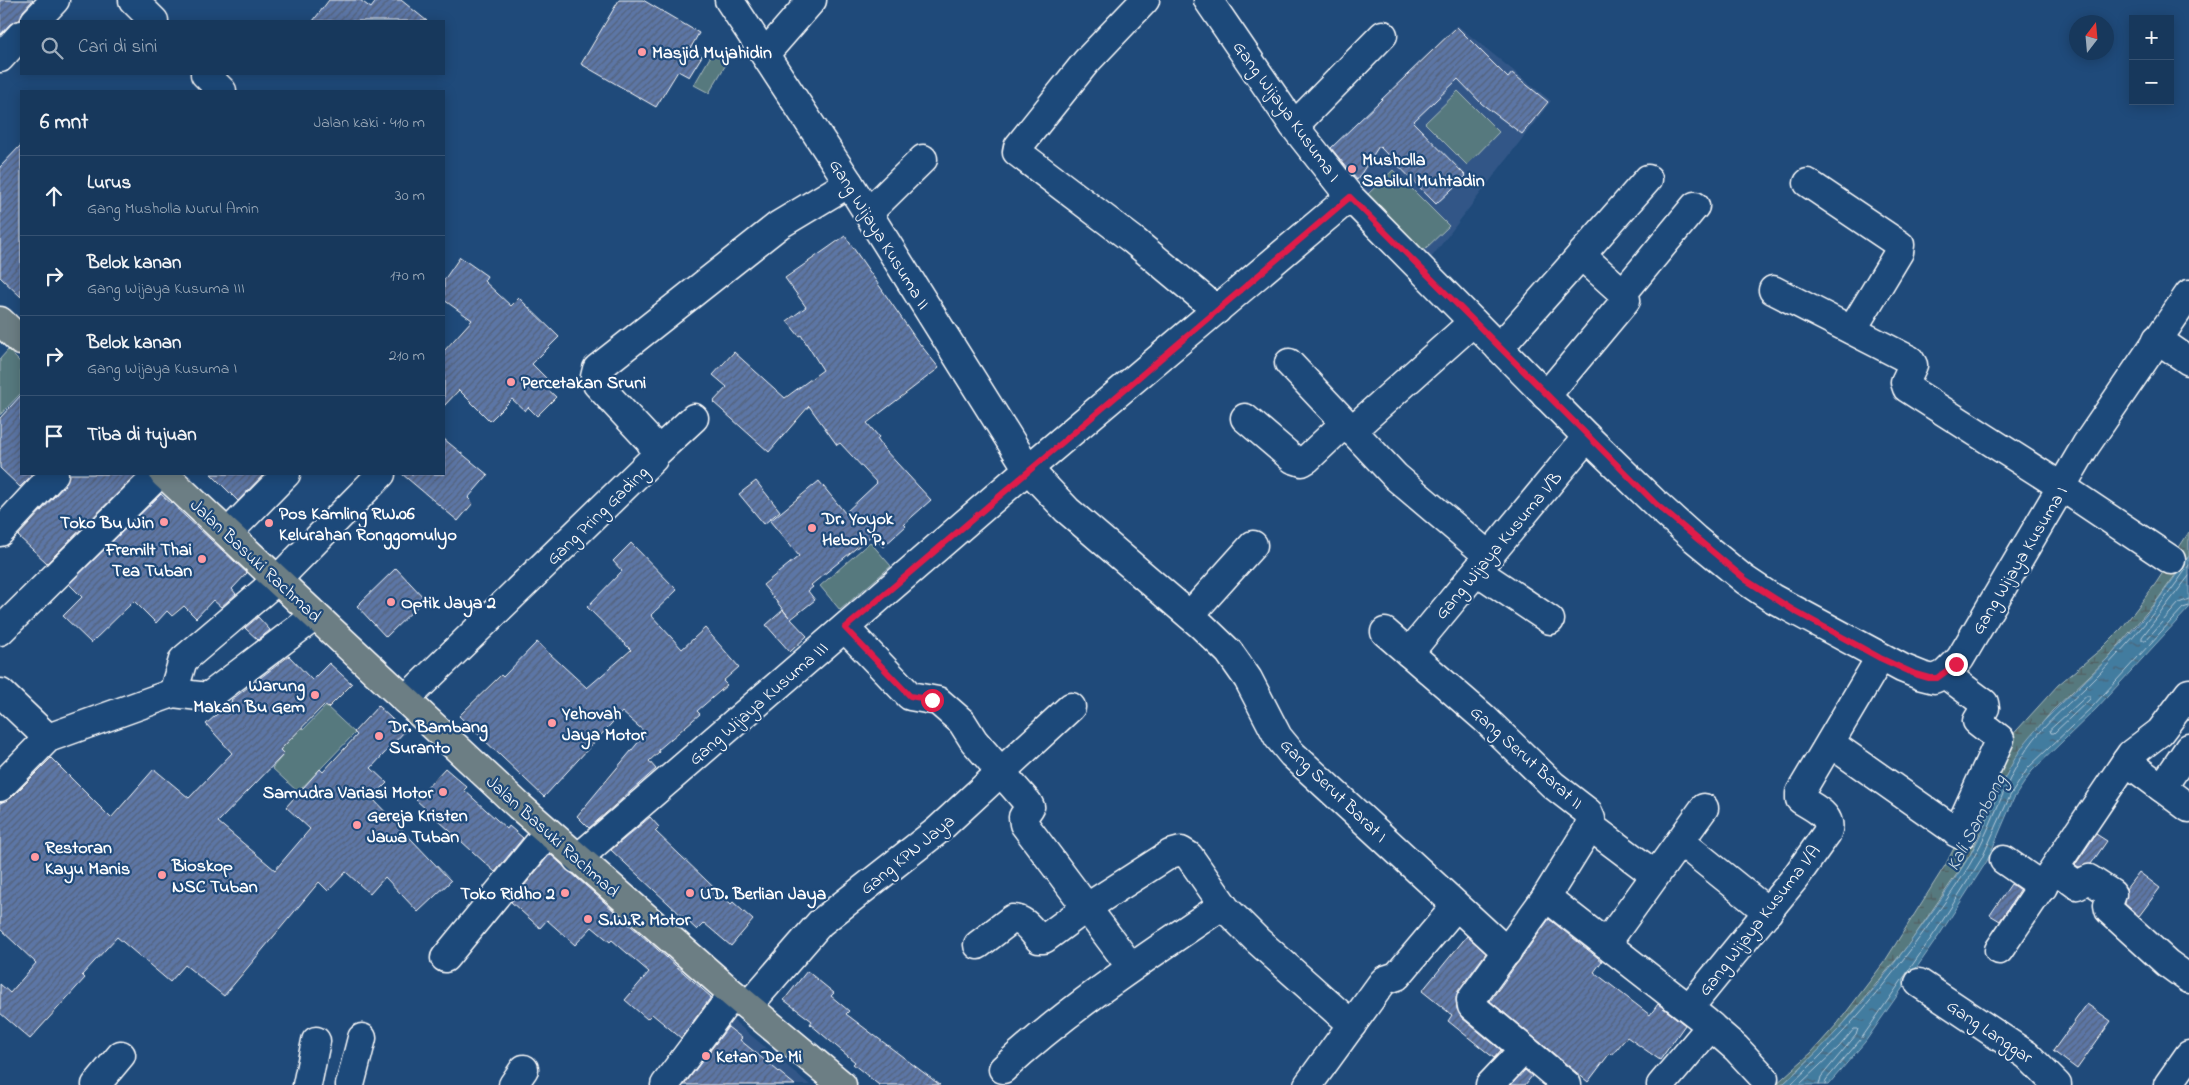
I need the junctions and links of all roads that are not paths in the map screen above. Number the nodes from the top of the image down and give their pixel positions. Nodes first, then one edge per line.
1 (55, 0) edge
2 (134, 0) edge
3 (729, 0) edge
4 (812, 0) edge
5 (1146, 0) edge
6 (1208, 0) edge
7 (36, 20) edge
8 (153, 20) edge
9 (1382, 35) dead end
10 (20, 36) edge
11 (765, 54) junction
12 (0, 58) edge
13 (206, 75) edge
14 (221, 90) edge
15 (1294, 126) junction
16 (924, 159) dead end
17 (1648, 179) dead end
18 (848, 183) junction
19 (1808, 183) dead end
20 (1350, 197) junction
21 (1695, 206) dead end
22 (868, 213) junction
23 (1581, 255) junction
24 (1773, 290) dead end
25 (1623, 293) junction
26 (2189, 294) edge
27 (1217, 310) junction
28 (0, 321) edge
29 (1473, 322) junction
30 (1852, 330) junction
31 (2157, 339) junction
32 (20, 340) edge
33 (1499, 348) junction
34 (2189, 361) edge
35 (1289, 362) dead end
36 (1546, 396) junction
37 (694, 418) dead end
38 (1245, 418) dead end
39 (1348, 427) junction
40 (1587, 437) junction
41 (654, 456) junction
42 (1028, 470) junction
43 (53, 475) edge
44 (158, 475) edge
45 (165, 475) edge
46 (285, 475) edge
47 (380, 475) edge
48 (2062, 487) junction
49 (0, 532) edge
50 (228, 533) junction
51 (1254, 544) dead end
52 (2171, 560) dead end
53 (1483, 564) junction
54 (277, 580) junction
55 (1190, 615) junction
56 (316, 616) junction
57 (1550, 620) dead end
58 (845, 628) junction
59 (0, 631) edge
60 (1385, 632) dead end
61 (1409, 653) junction
62 (1880, 658) junction
63 (1945, 674) junction
64 (172, 693) junction
65 (2189, 693) edge
66 (405, 700) junction
67 (5, 706) edge
68 (1071, 706) dead end
69 (48, 738) junction
70 (1830, 743) junction
71 (2189, 748) edge
72 (2126, 761) junction
73 (1002, 772) junction
74 (0, 787) edge
75 (2162, 788) junction
76 (1704, 808) dead end
77 (2189, 808) edge
78 (1590, 826) junction
79 (548, 832) junction
80 (1680, 841) junction
81 (577, 859) junction
82 (2004, 860) dead end
83 (1655, 875) junction
84 (2049, 878) junction
85 (1546, 897) junction
86 (1223, 905) junction
87 (1456, 906) junction
88 (1086, 908) junction
89 (1768, 912) junction
90 (1606, 944) junction
91 (978, 945) dead end
92 (1999, 950) dead end
93 (1507, 952) junction
94 (445, 958) dead end
95 (1131, 968) junction
96 (2189, 979) edge
97 (1918, 983) dead end
98 (741, 1000) junction
99 (1689, 1008) junction
100 (1352, 1025) junction
101 (1711, 1026) junction
102 (362, 1038) dead end
103 (316, 1041) dead end
104 (1524, 1049) junction
105 (121, 1055) dead end
106 (2189, 1055) edge
107 (1002, 1069) dead end
108 (1764, 1078) dead end
109 (96, 1085) edge
110 (307, 1085) edge
111 (350, 1085) edge
112 (665, 1085) edge
113 (842, 1085) edge
114 (1308, 1085) edge
115 (1490, 1085) edge
116 (1567, 1085) edge
117 (1661, 1085) edge
118 (2057, 1085) edge
119 (2168, 1085) edge

1 - 7 street
2 - 8 street
3 - 11 street, Gang Wijaya Kusuma II
4 - 11 street
5 - 27 street
6 - 15 street, Gang Wijaya Kusuma I
9 - 15 street
10 - 12 street
11 - 18 street, Gang Wijaya Kusuma II
13 - 14 street
15 - 20 street, Gang Wijaya Kusuma I
16 - 22 street
17 - 23 street
18 - 22 street, Gang Wijaya Kusuma II
18 - 41 street, Gang Pring Gading
19 - 30 street
20 - 27 street, Gang Wijaya Kusuma III
20 - 29 street, Gang Wijaya Kusuma I
21 - 25 street
22 - 42 street, Gang Wijaya Kusuma II
23 - 25 street
23 - 33 street
24 - 30 street
25 - 36 street
26 - 31 street, Gang Wijaya Kusuma I
27 - 42 street, Gang Wijaya Kusuma III
28 - 32 main road
29 - 33 street, Gang Wijaya Kusuma I
29 - 39 street
30 - 48 street
31 - 34 street
31 - 48 street, Gang Wijaya Kusuma I
33 - 36 street, Gang Wijaya Kusuma I
35 - 39 street
36 - 40 street, Gang Wijaya Kusuma I
37 - 41 street
38 - 39 street
39 - 53 street
40 - 53 street, Gang Wijaya Kusuma I/B
40 - 62 street, Gang Wijaya Kusuma I
41 - 66 street, Gang Pring Gading
42 - 55 street, Gang Serut Barat I
42 - 58 street, Gang Wijaya Kusuma III
43 - 49 street
44 - 59 street
45 - 50 main road, Jalan Basuki Rachmad
46 - 50 street
47 - 54 street
48 - 52 street
48 - 63 street, Gang Wijaya Kusuma I
50 - 54 main road, Jalan Basuki Rachmad
51 - 55 street
53 - 57 street
53 - 61 street, Gang Wijaya Kusuma I/B
54 - 56 main road, Jalan Basuki Rachmad
54 - 64 street
55 - 87 street, Gang Serut Barat I
56 - 64 street
56 - 66 main road, Jalan Basuki Rachmad
58 - 73 street
58 - 81 street, Gang Wijaya Kusuma III
60 - 61 street, Gang Serut Barat II
61 - 78 street, Gang Serut Barat II
62 - 63 street, Gang Wijaya Kusuma I
62 - 70 street, Gang Wijaya Kusuma I/A
63 - 70 street
64 - 69 street
65 - 72 street
66 - 79 main road, Jalan Basuki Rachmad
67 - 69 street
68 - 73 street, Gang KPN Jaya
69 - 74 street
70 - 89 street, Gang Wijaya Kusuma I/A
71 - 75 street
72 - 75 street
72 - 84 street
73 - 88 street
73 - 98 street, Gang KPN Jaya
75 - 77 street
76 - 80 street
78 - 83 street
78 - 85 street, Gang Serut Barat II
79 - 81 main road, Jalan Basuki Rachmad
79 - 94 street
80 - 83 street
80 - 89 street
81 - 98 main road, Jalan Basuki Rachmad
82 - 84 street
83 - 90 street
84 - 92 street
84 - 96 street
85 - 90 street
85 - 93 street, Gang Serut Barat II
86 - 88 street
86 - 95 street
86 - 100 street
87 - 93 street, Gang Serut Barat I
87 - 100 street
88 - 91 street
88 - 95 street
89 - 99 street, Gang Wijaya Kusuma I/A
90 - 99 street
93 - 104 street, Gang Serut Barat II
95 - 107 street
97 - 118 street, Gang Langgar
98 - 112 street, Gang KPN Jaya
98 - 113 main road, Jalan Basuki Rachmad
99 - 101 street
100 - 114 street
101 - 108 street
101 - 117 street
102 - 111 street
103 - 110 street
104 - 115 street
104 - 116 street
105 - 109 street
106 - 119 street

